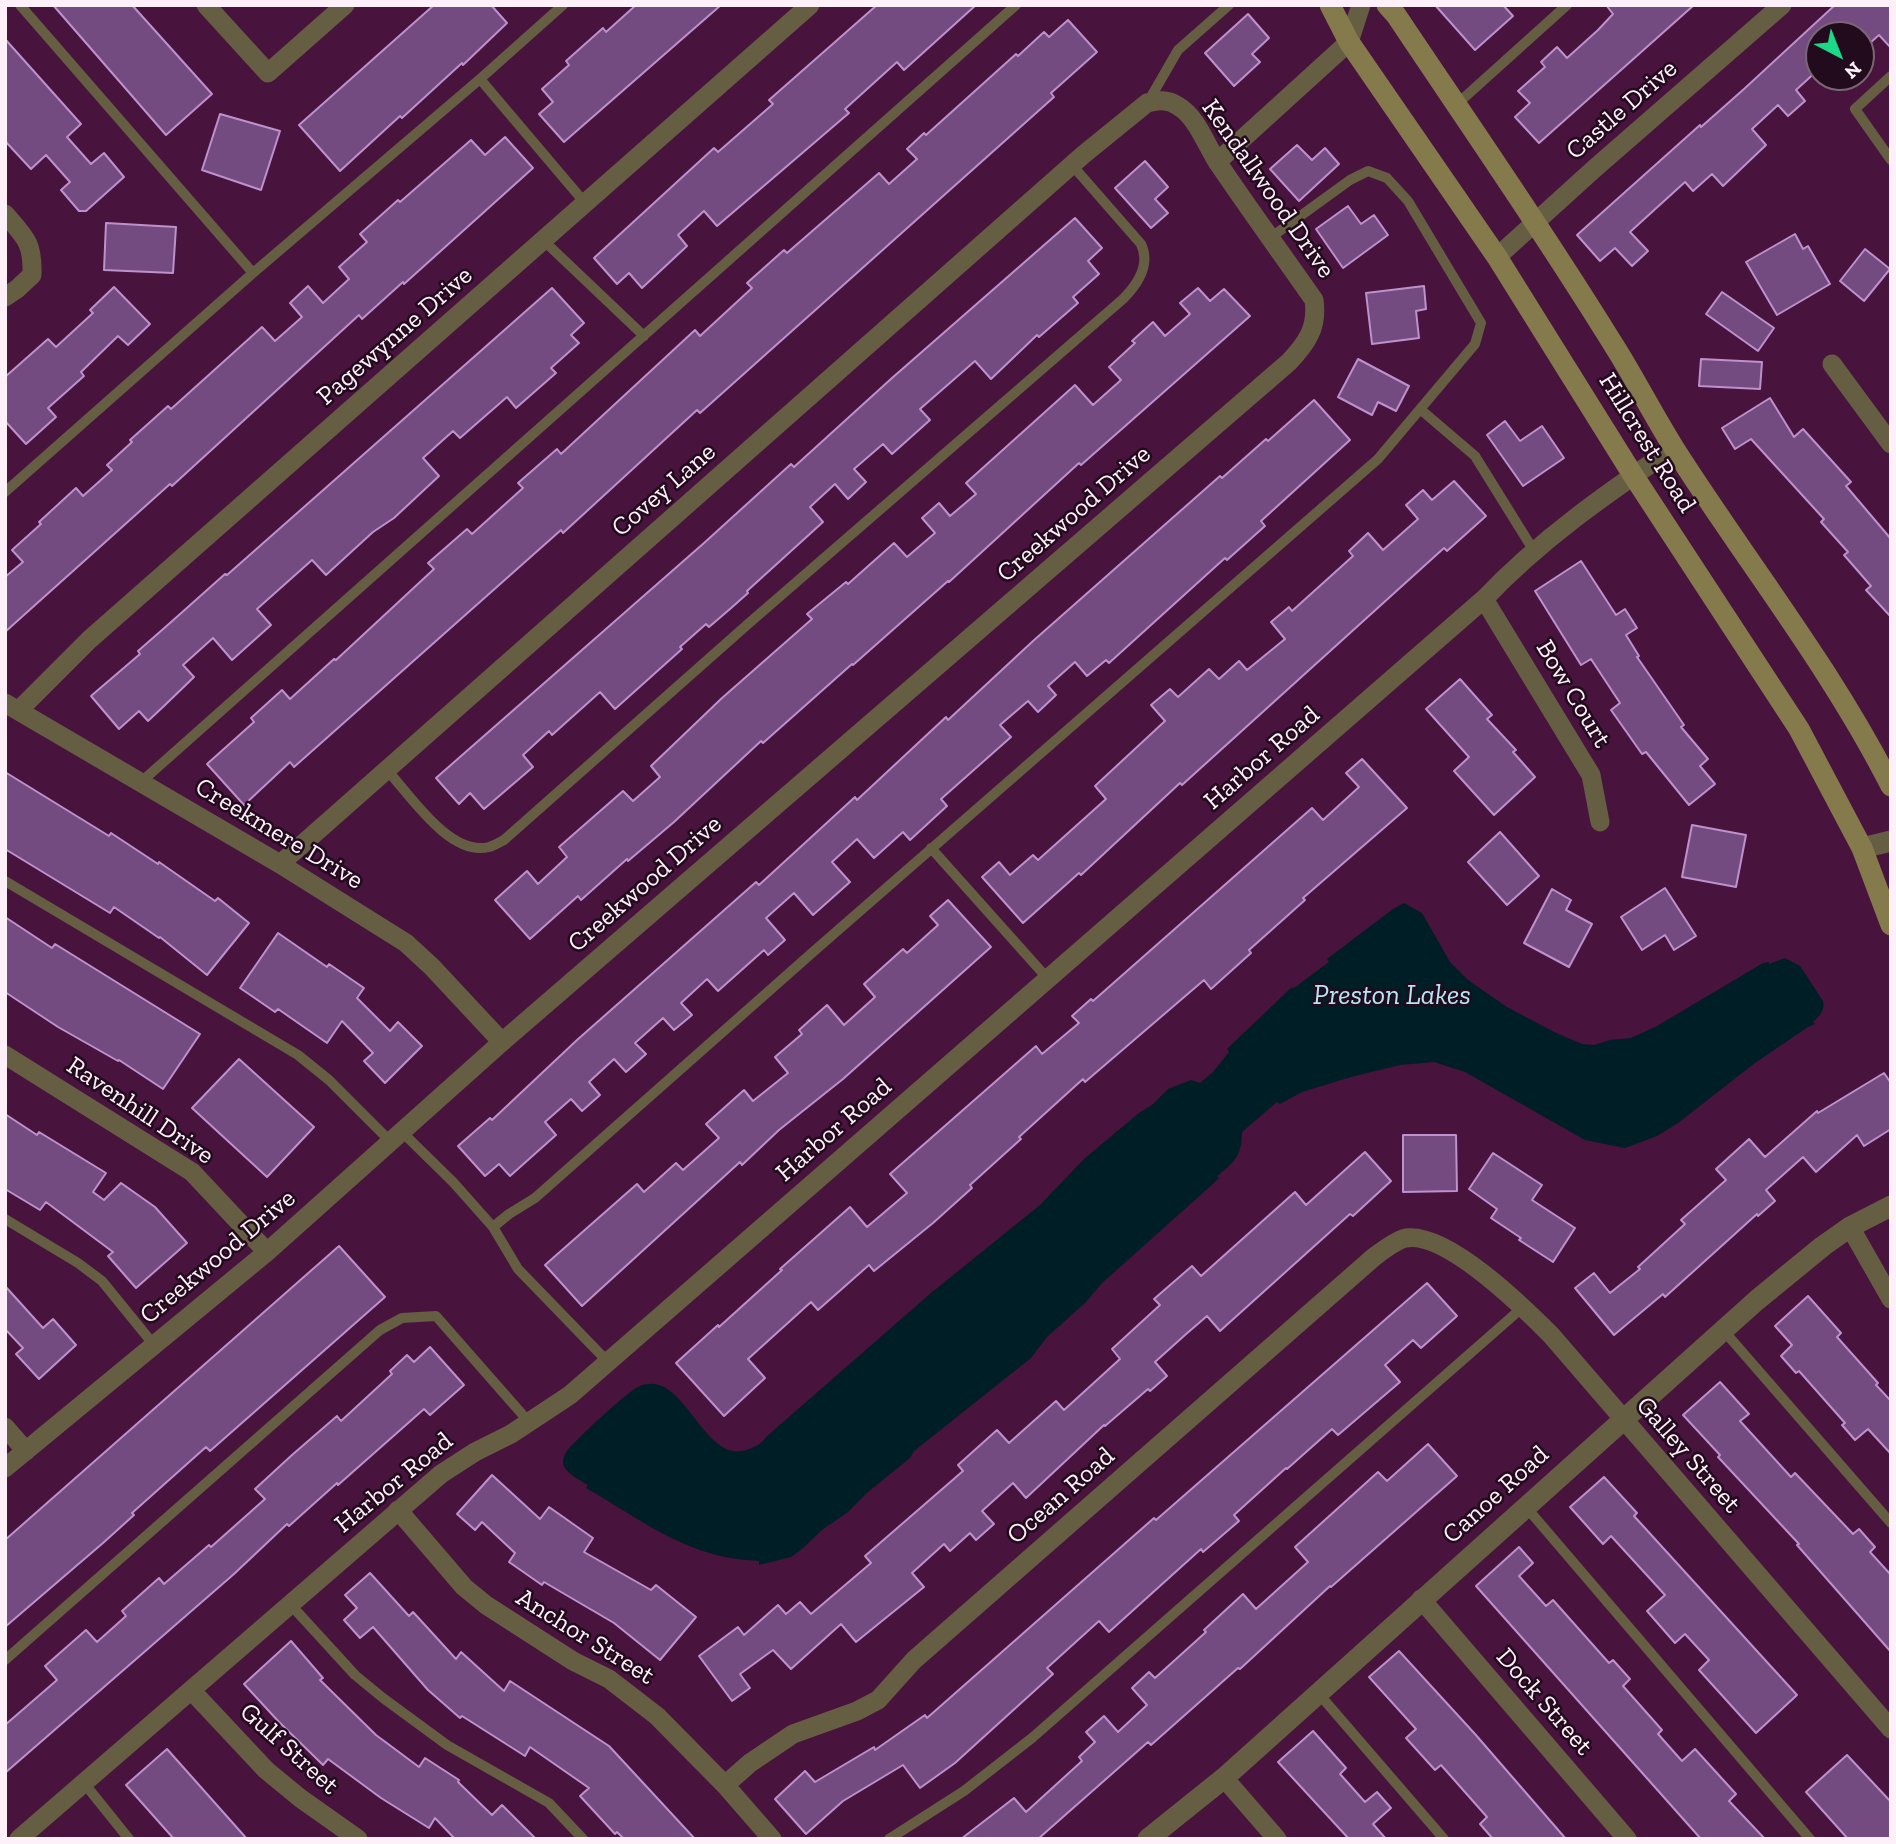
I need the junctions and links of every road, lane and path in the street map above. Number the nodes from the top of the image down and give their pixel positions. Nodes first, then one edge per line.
1 (20, 5) edge
2 (206, 5) edge
3 (345, 5) edge
4 (563, 5) edge
5 (810, 5) edge
6 (1016, 5) edge
7 (1229, 5) edge
8 (1330, 5) edge
9 (1361, 5) edge
10 (1387, 5) edge
11 (1567, 5) edge
12 (1782, 5) edge
13 (1349, 42) junction
14 (1891, 76) edge
15 (480, 79) junction
16 (1147, 103) junction
17 (1456, 105) junction
18 (1078, 160) junction
19 (1891, 160) edge
20 (1217, 162) junction
21 (585, 204) junction
22 (5, 214) edge
23 (1535, 222) junction
24 (1270, 238) junction
25 (543, 240) junction
26 (1497, 257) junction
27 (253, 273) junction
28 (5, 297) edge
29 (1311, 333) joint
30 (644, 336) junction
31 (1832, 364) dead end
32 (1420, 409) junction
33 (1891, 444) edge
34 (1674, 447) junction
35 (1633, 475) junction
36 (5, 492) edge
37 (1534, 551) junction
38 (1484, 599) junction
39 (12, 706) edge
40 (387, 770) junction
41 (141, 782) junction
42 (1891, 786) edge
43 (1600, 822) dead end
44 (1891, 841) edge
45 (931, 848) junction
46 (1862, 848) junction
47 (280, 864) junction
48 (5, 881) edge
49 (1891, 925) edge
50 (1048, 979) junction
51 (502, 1042) junction
52 (5, 1055) edge
53 (396, 1137) junction
54 (1891, 1206) edge
55 (5, 1219) edge
56 (493, 1227) junction
57 (1850, 1227) junction
58 (1426, 1239) joint
59 (267, 1252) junction
60 (1891, 1299) edge
61 (1523, 1307) junction
62 (1724, 1331) junction
63 (154, 1345) junction
64 (608, 1362) junction
65 (1623, 1420) junction
66 (529, 1422) junction
67 (5, 1427) edge
68 (26, 1451) junction
69 (5, 1468) edge
70 (1525, 1507) junction
71 (398, 1510) junction
72 (1891, 1523) edge
73 (1421, 1599) junction
74 (290, 1604) junction
75 (5, 1660) edge
76 (191, 1690) junction
77 (1318, 1692) junction
78 (1891, 1729) edge
79 (1224, 1778) junction
80 (84, 1783) junction
81 (725, 1785) junction
82 (19, 1839) edge
83 (130, 1839) edge
84 (358, 1839) edge
85 (583, 1839) edge
86 (772, 1839) edge
87 (889, 1839) edge
88 (1148, 1839) edge
89 (1277, 1839) edge
90 (1444, 1839) edge
91 (1627, 1839) edge
92 (1810, 1839) edge

1 - 27 lane
2 - 3 street
4 - 15 lane
5 - 21 street, Pagewynne Drive
6 - 30 lane
7 - 16 lane
8 - 13 main road, Hillcrest Road
9 - 13 street
10 - 17 main road, Hillcrest Road
11 - 17 lane
12 - 23 street, Castle Drive
13 - 20 street
13 - 26 main road, Hillcrest Road
14 - 19 lane
15 - 21 lane
15 - 27 lane
16 - 18 street
16 - 20 street, Kendallwood Drive
17 - 23 main road, Hillcrest Road
18 - 40 street, Covey Lane
18 - 40 lane
20 - 24 street, Kendallwood Drive
21 - 25 street, Pagewynne Drive
22 - 28 street
23 - 26 street, Castle Drive
23 - 34 main road, Hillcrest Road
24 - 29 street, Kendallwood Drive
24 - 32 lane
25 - 30 lane
25 - 39 street, Pagewynne Drive
26 - 35 main road, Hillcrest Road
27 - 36 lane
29 - 51 street, Creekwood Drive
30 - 41 lane
31 - 33 street
32 - 37 lane
32 - 45 lane
34 - 35 street, Harbor Road
34 - 42 main road, Hillcrest Road
35 - 37 street, Harbor Road
35 - 46 main road, Hillcrest Road
37 - 38 street, Harbor Road
38 - 43 street, Bow Court
38 - 50 street, Harbor Road
39 - 41 street, Creekmere Drive
40 - 47 street, Covey Lane
41 - 47 street, Creekmere Drive
44 - 46 street
45 - 50 lane
45 - 56 lane
46 - 49 main road, Hillcrest Road
47 - 51 street, Creekmere Drive
48 - 53 lane
50 - 64 street, Harbor Road
51 - 53 street, Creekwood Drive
52 - 59 street, Ravenhill Drive
53 - 56 lane
53 - 59 street, Creekwood Drive
54 - 57 street, Canoe Road
55 - 63 lane
56 - 64 lane
57 - 60 street
57 - 62 street, Canoe Road
58 - 61 street, Galley Street
58 - 81 street, Ocean Road
59 - 63 street, Creekwood Drive
61 - 65 street, Galley Street
61 - 87 lane
62 - 65 street, Canoe Road
62 - 72 lane
63 - 68 street, Creekwood Drive
64 - 66 street, Harbor Road
65 - 70 street, Canoe Road
65 - 78 street, Galley Street
66 - 71 street, Harbor Road
66 - 75 lane
67 - 68 street
68 - 69 street, Creekwood Drive
70 - 73 street, Canoe Road
70 - 92 lane
71 - 74 street, Harbor Road
71 - 81 street, Anchor Street
73 - 77 street, Canoe Road
73 - 91 street, Dock Street
74 - 76 street, Harbor Road
74 - 85 lane
76 - 80 street, Harbor Road
76 - 84 street, Gulf Street
77 - 79 street, Canoe Road
77 - 90 lane
79 - 88 street, Canoe Road
79 - 89 street
80 - 82 street, Harbor Road
80 - 83 lane
81 - 86 street, Anchor Street

